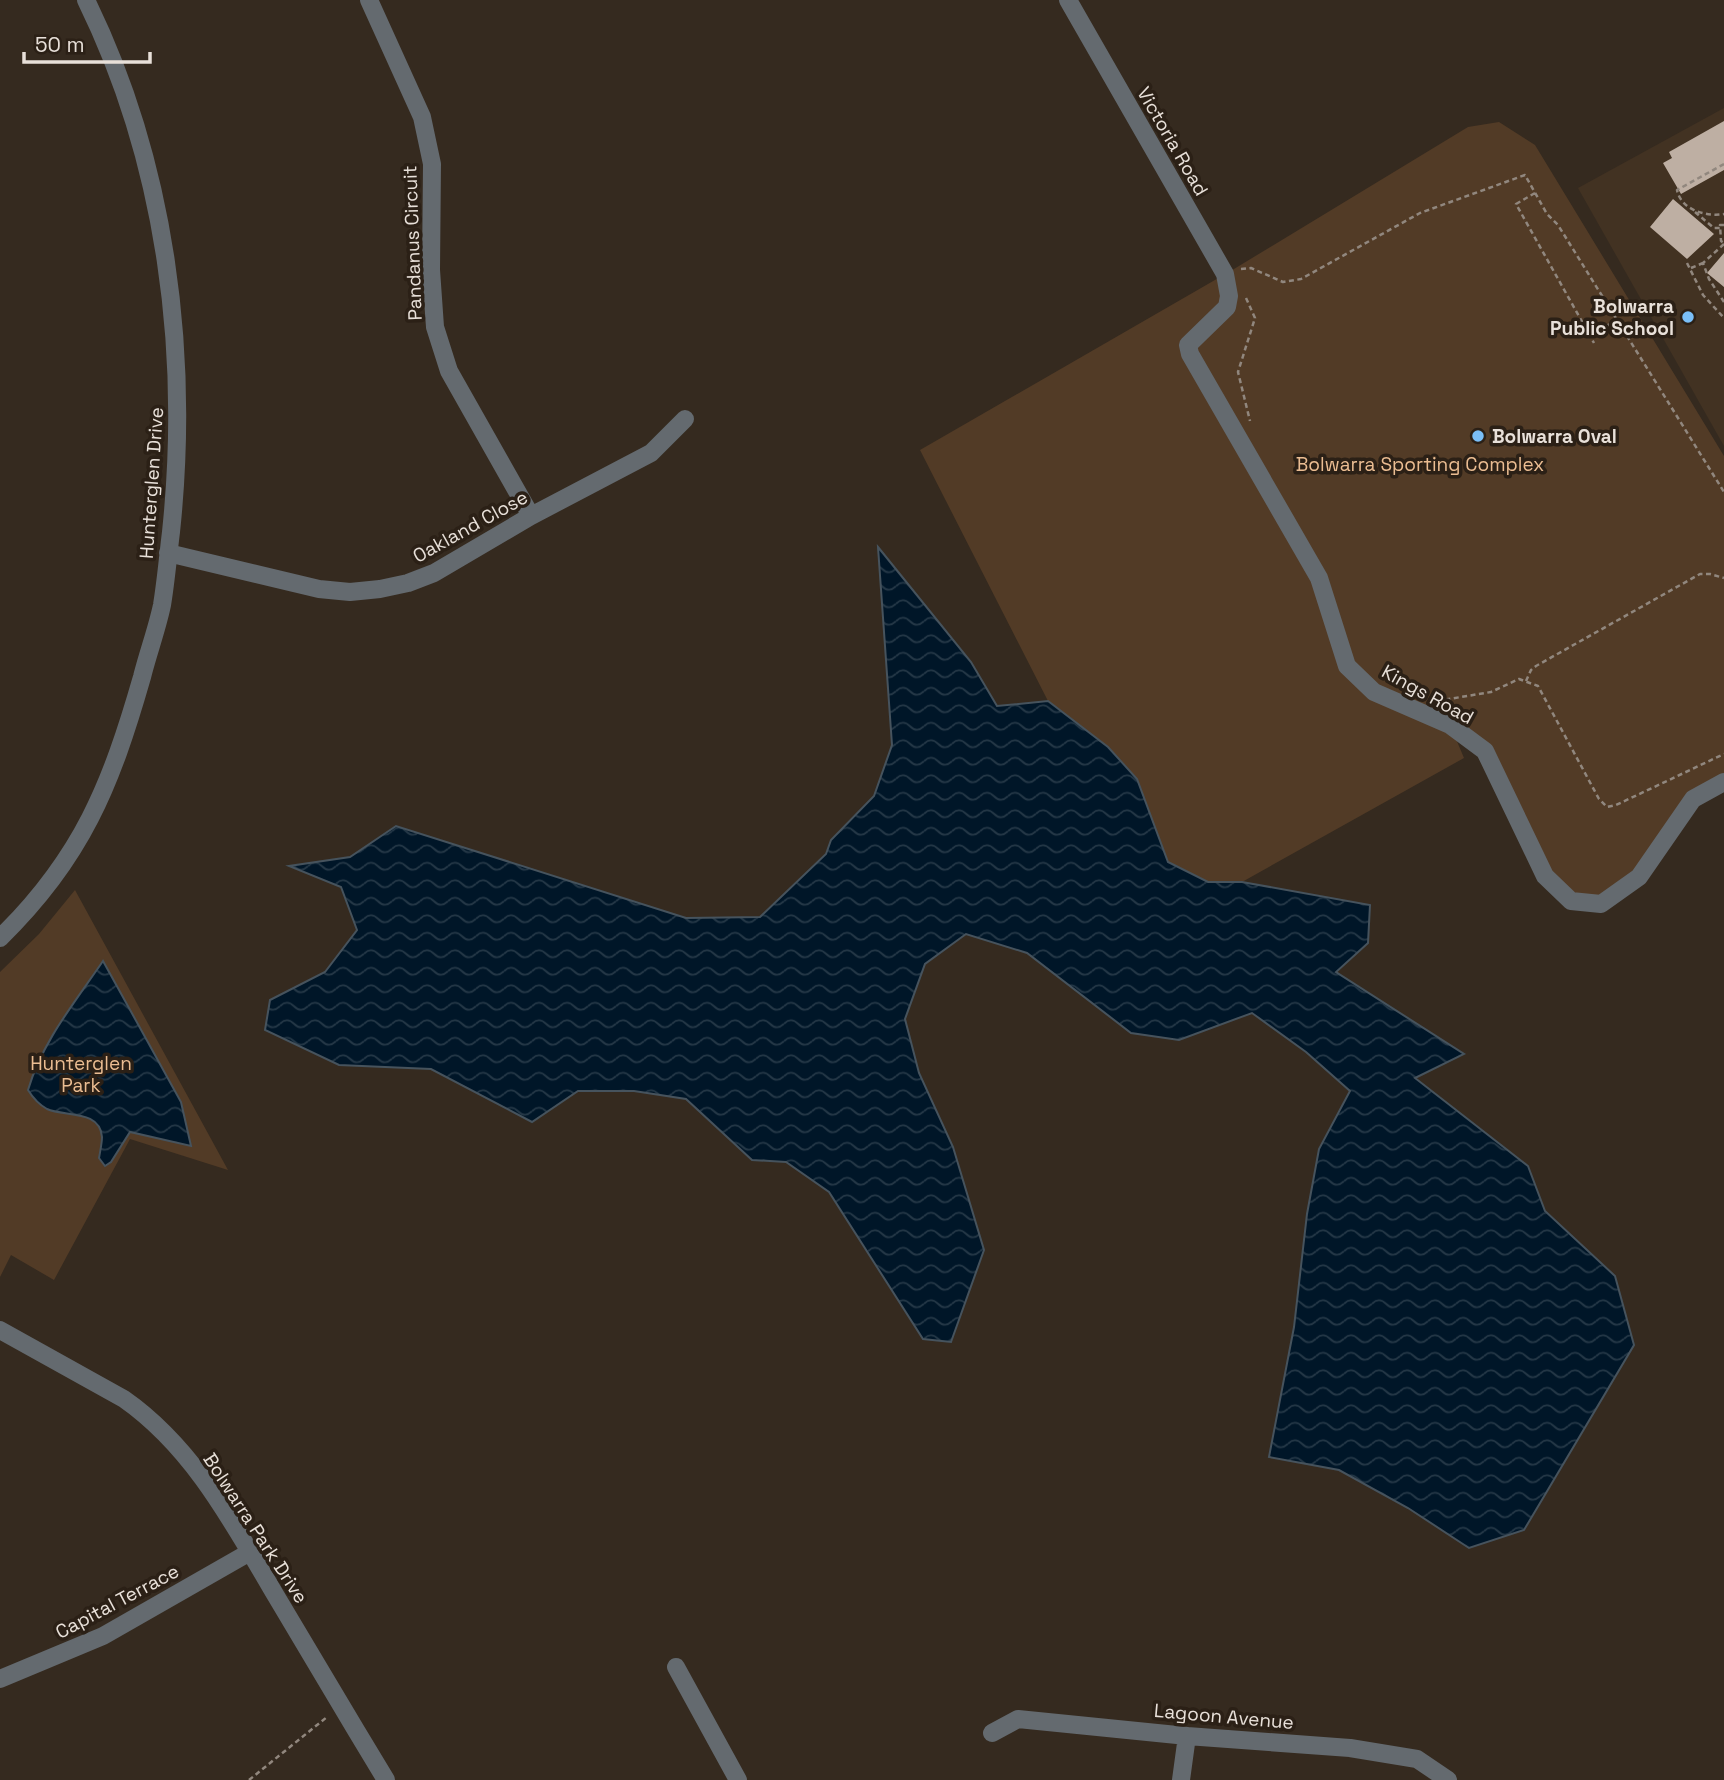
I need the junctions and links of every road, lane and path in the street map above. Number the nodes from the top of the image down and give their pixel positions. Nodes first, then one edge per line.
1 (86, 0) edge
2 (369, 0) edge
3 (1068, 0) edge
4 (1723, 163) edge
5 (1535, 192) junction
6 (1694, 212) junction
7 (1724, 214) edge
8 (1722, 226) edge
9 (1724, 244) edge
10 (1687, 263) dead end
11 (1703, 263) junction
12 (1691, 268) junction
13 (1232, 274) dead end
14 (1709, 279) junction
15 (1699, 285) junction
16 (1243, 293) dead end
17 (1724, 302) edge
18 (1227, 307) joint
19 (1724, 318) edge
20 (1617, 320) junction
21 (1590, 335) junction
22 (1594, 343) dead end
23 (685, 419) dead end
24 (1252, 426) dead end
25 (1724, 492) edge
26 (531, 516) junction
27 (168, 554) junction
28 (1724, 578) edge
29 (1526, 681) junction
30 (1436, 701) dead end
31 (1724, 754) edge
32 (1724, 782) edge
33 (0, 938) edge
34 (0, 1330) edge
35 (250, 1552) junction
36 (676, 1667) dead end
37 (0, 1679) edge
38 (330, 1723) dead end
39 (992, 1733) dead end
40 (1187, 1735) junction
41 (248, 1780) edge
42 (386, 1780) edge
43 (738, 1780) edge
44 (1181, 1780) edge
45 (1448, 1780) edge

1 - 27 street, Hunterglen Drive
2 - 26 street, Pandanus Circuit
3 - 18 street, Victoria Road
4 - 6 path
5 - 13 path
5 - 20 path
5 - 21 path
6 - 7 path
6 - 8 path
8 - 9 path
9 - 11 path
10 - 12 path
11 - 12 path
11 - 14 path
12 - 15 path
14 - 15 path
14 - 17 path
15 - 19 path
16 - 24 path
18 - 32 street, Kings Road
20 - 21 path
20 - 25 path
21 - 22 path
23 - 26 street, Oakland Close
26 - 27 street, Oakland Close
27 - 33 street, Hunterglen Drive
28 - 29 path
29 - 30 path
29 - 31 path
34 - 35 street, Bolwarra Park Drive
35 - 37 street, Capital Terrace
35 - 42 street, Bolwarra Park Drive
36 - 43 street
38 - 41 path
39 - 40 street, Lagoon Avenue
40 - 44 street
40 - 45 street, Lagoon Avenue

